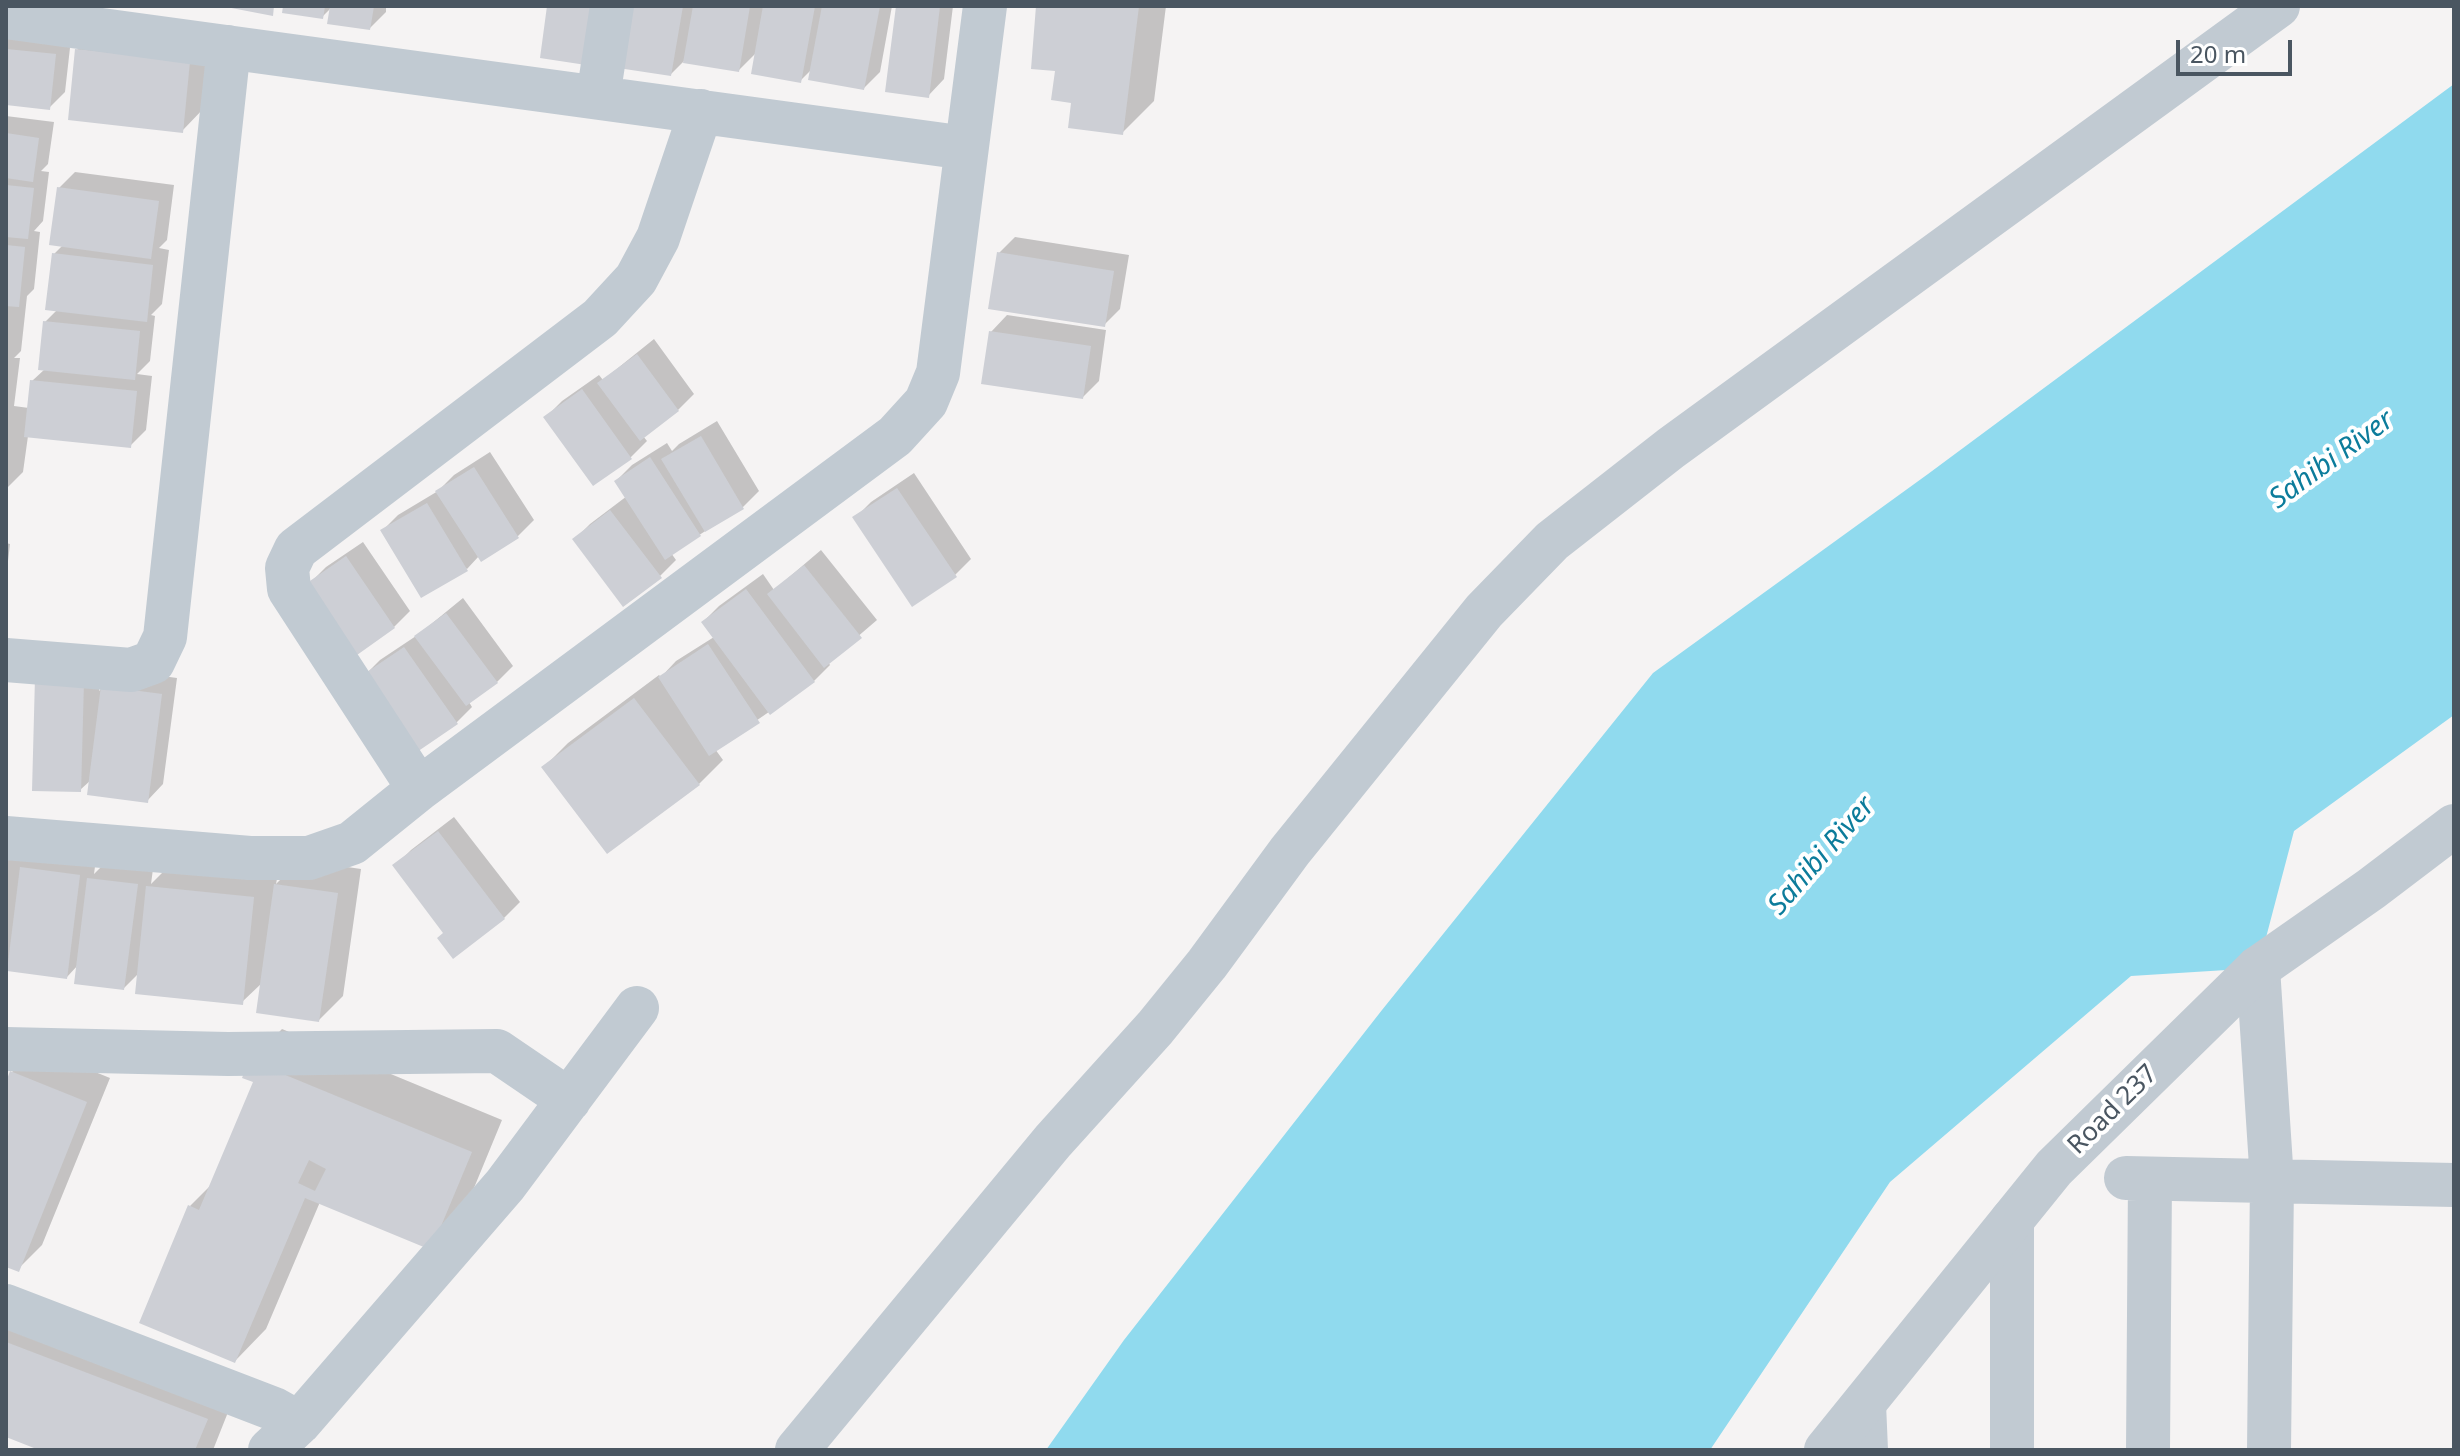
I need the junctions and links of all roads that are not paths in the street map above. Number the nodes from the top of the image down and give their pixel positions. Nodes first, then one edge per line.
1 (612, 6) edge
2 (985, 6) edge
3 (2278, 6) edge
4 (6, 17) edge
5 (229, 47) junction
6 (598, 97) junction
7 (701, 111) junction
8 (966, 148) junction
9 (6, 660) edge
10 (419, 789) junction
11 (2454, 826) edge
12 (6, 838) edge
13 (2258, 968) junction
14 (637, 1008) dead end
15 (6, 1049) edge
16 (569, 1100) junction
17 (2272, 1181) junction
18 (2454, 1185) edge
19 (2012, 1220) junction
20 (6, 1306) edge
21 (1864, 1404) junction
22 (285, 1436) edge
23 (797, 1450) edge
24 (1826, 1450) edge
25 (1866, 1450) edge
26 (2012, 1450) edge
27 (2148, 1450) edge
28 (2269, 1450) edge

1 - 6 street
2 - 8 street
3 - 23 street
4 - 5 street
5 - 6 street
5 - 9 street
6 - 7 street
7 - 8 street
7 - 10 street
8 - 10 street
10 - 12 street
11 - 13 street, Road 237
13 - 17 street
13 - 19 street, Road 237
14 - 16 street
15 - 16 street
16 - 22 street
17 - 18 street
17 - 27 street
17 - 28 street
19 - 21 street, Road 237
19 - 26 street
20 - 22 street
21 - 24 street, Road 237
21 - 25 street

